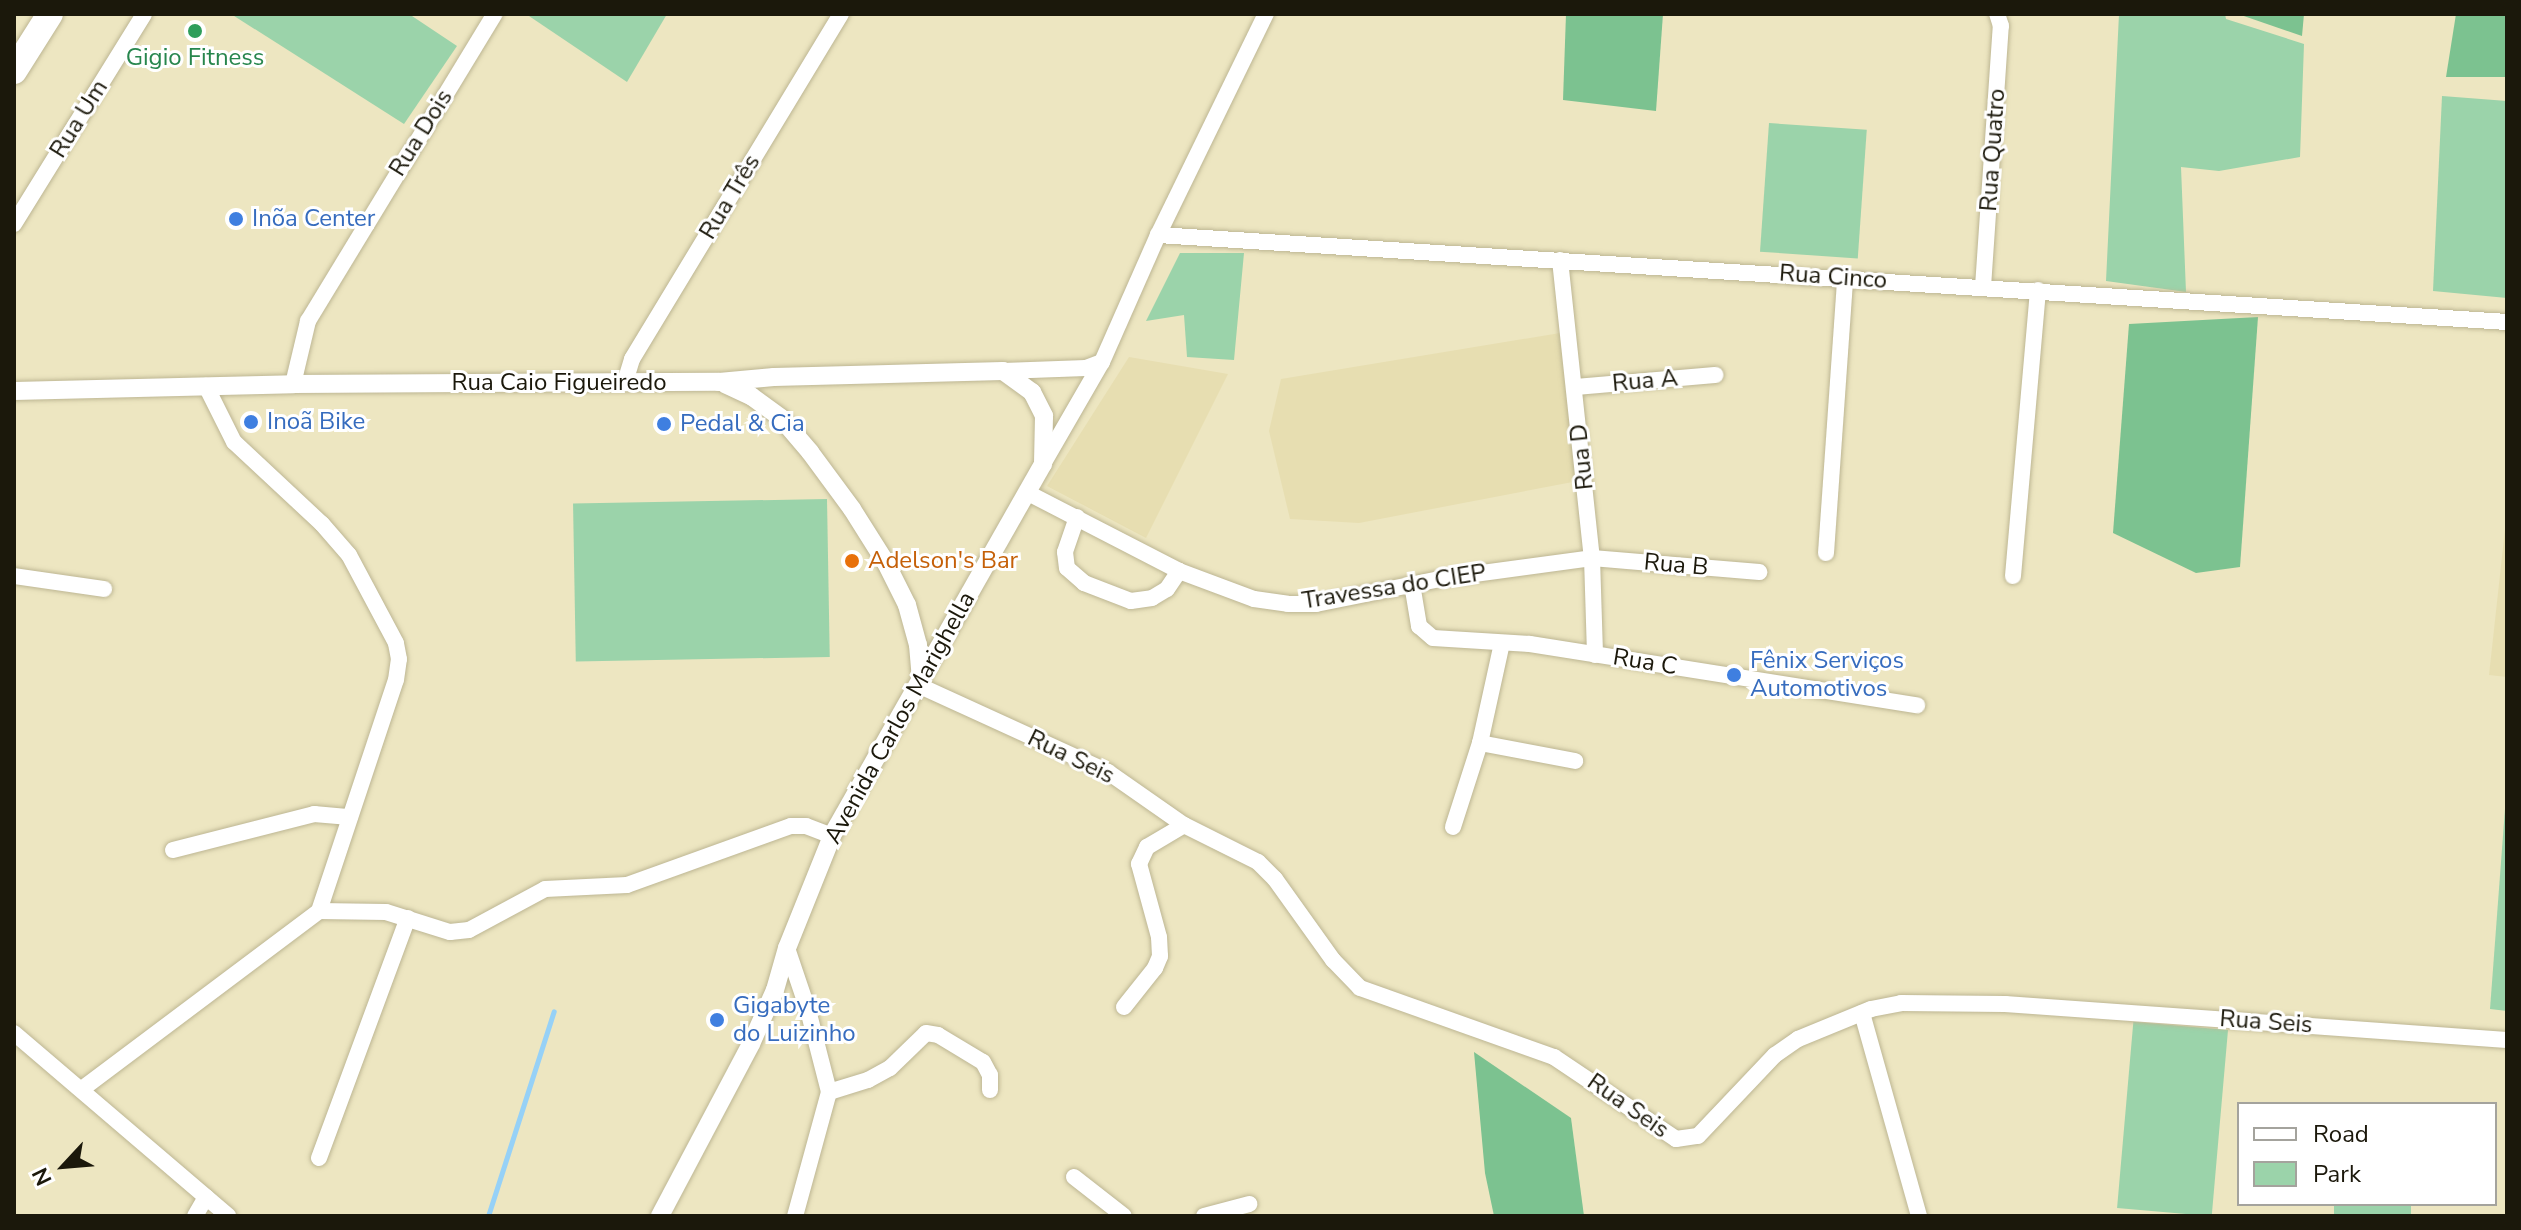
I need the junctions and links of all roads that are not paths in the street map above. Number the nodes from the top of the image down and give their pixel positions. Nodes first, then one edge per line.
1 (50, 14) edge
2 (144, 14) edge
3 (495, 14) edge
4 (841, 14) edge
5 (1266, 14) edge
6 (1997, 14) edge
7 (14, 71) edge
8 (14, 224) edge
9 (1158, 235) junction
10 (1560, 260) junction
11 (1845, 278) junction
12 (1983, 287) junction
13 (2038, 290) junction
14 (2507, 322) edge
15 (1102, 362) junction
16 (1003, 371) junction
17 (1715, 375) dead end
18 (774, 377) junction
19 (625, 382) junction
20 (719, 382) junction
21 (293, 384) junction
22 (206, 386) junction
23 (1575, 387) junction
24 (14, 391) edge
25 (762, 403) junction
26 (1043, 464) junction
27 (1028, 493) junction
28 (1077, 517) junction
29 (1826, 553) dead end
30 (1592, 558) junction
31 (1179, 571) junction
32 (1759, 572) dead end
33 (14, 576) edge
34 (2013, 576) dead end
35 (1412, 584) junction
36 (104, 589) dead end
37 (911, 617) junction
38 (951, 626) junction
39 (1502, 643) junction
40 (1595, 655) junction
41 (919, 683) junction
42 (1917, 705) dead end
43 (1480, 743) junction
44 (1575, 761) dead end
45 (350, 817) junction
46 (1184, 825) junction
47 (1453, 827) dead end
48 (832, 836) junction
49 (173, 850) dead end
50 (319, 911) junction
51 (408, 918) junction
52 (787, 948) junction
53 (1124, 1007) dead end
54 (1862, 1013) junction
55 (14, 1033) edge
56 (2507, 1040) edge
57 (82, 1089) junction
58 (990, 1090) dead end
59 (829, 1092) junction
60 (319, 1158) dead end
61 (1074, 1177) dead end
62 (206, 1197) junction
63 (1249, 1204) dead end
64 (195, 1216) edge
65 (228, 1216) edge
66 (660, 1216) edge
67 (795, 1216) edge
68 (1124, 1216) edge
69 (1204, 1216) edge
70 (1919, 1216) edge

1 - 7 highway
2 - 8 street, Rua Um
3 - 21 street, Rua Dois
4 - 19 street, Rua Três
5 - 9 street, Avenida Carlos Marighella
6 - 12 street, Rua Quatro
9 - 10 street, Rua Cinco
9 - 15 street, Avenida Carlos Marighella
10 - 11 street, Rua Cinco
10 - 23 street, Rua D
11 - 12 street, Rua Cinco
11 - 29 street
12 - 13 street, Rua Cinco
13 - 14 street, Rua Cinco
13 - 34 street
15 - 16 street, Rua Caio Figueiredo
15 - 26 street, Avenida Carlos Marighella
16 - 18 street, Rua Caio Figueiredo
16 - 26 street
17 - 23 street, Rua A
18 - 20 street, Rua Caio Figueiredo
18 - 25 street
19 - 20 street, Rua Caio Figueiredo
19 - 21 street, Rua Caio Figueiredo
20 - 25 street
21 - 22 street, Rua Caio Figueiredo
22 - 24 street, Rua Caio Figueiredo
22 - 45 street
23 - 30 street, Rua D
25 - 37 street
26 - 27 street, Avenida Carlos Marighella
27 - 28 street, Travessa do CIEP
27 - 38 street, Avenida Carlos Marighella
28 - 31 street, Travessa do CIEP
28 - 31 street
30 - 32 street, Rua B
30 - 35 street, Travessa do CIEP
30 - 40 street, Rua D
31 - 35 street, Travessa do CIEP
33 - 36 street
35 - 39 street, Rua C
37 - 38 street
37 - 41 street
38 - 41 street, Avenida Carlos Marighella
39 - 40 street, Rua C
39 - 43 street
40 - 42 street, Rua C
41 - 46 street, Rua Seis
41 - 48 street, Avenida Carlos Marighella
43 - 44 street
43 - 47 street
45 - 49 street
45 - 50 street
46 - 53 street
46 - 54 street, Rua Seis
48 - 51 street
48 - 52 street, Avenida Carlos Marighella
50 - 51 street
50 - 57 street
51 - 60 street
52 - 59 street
52 - 66 street, Avenida Carlos Marighella
54 - 56 street, Rua Seis
54 - 70 street
55 - 57 street
57 - 62 street
58 - 59 street
59 - 67 street
61 - 68 street
62 - 64 street
62 - 65 street
63 - 69 street

